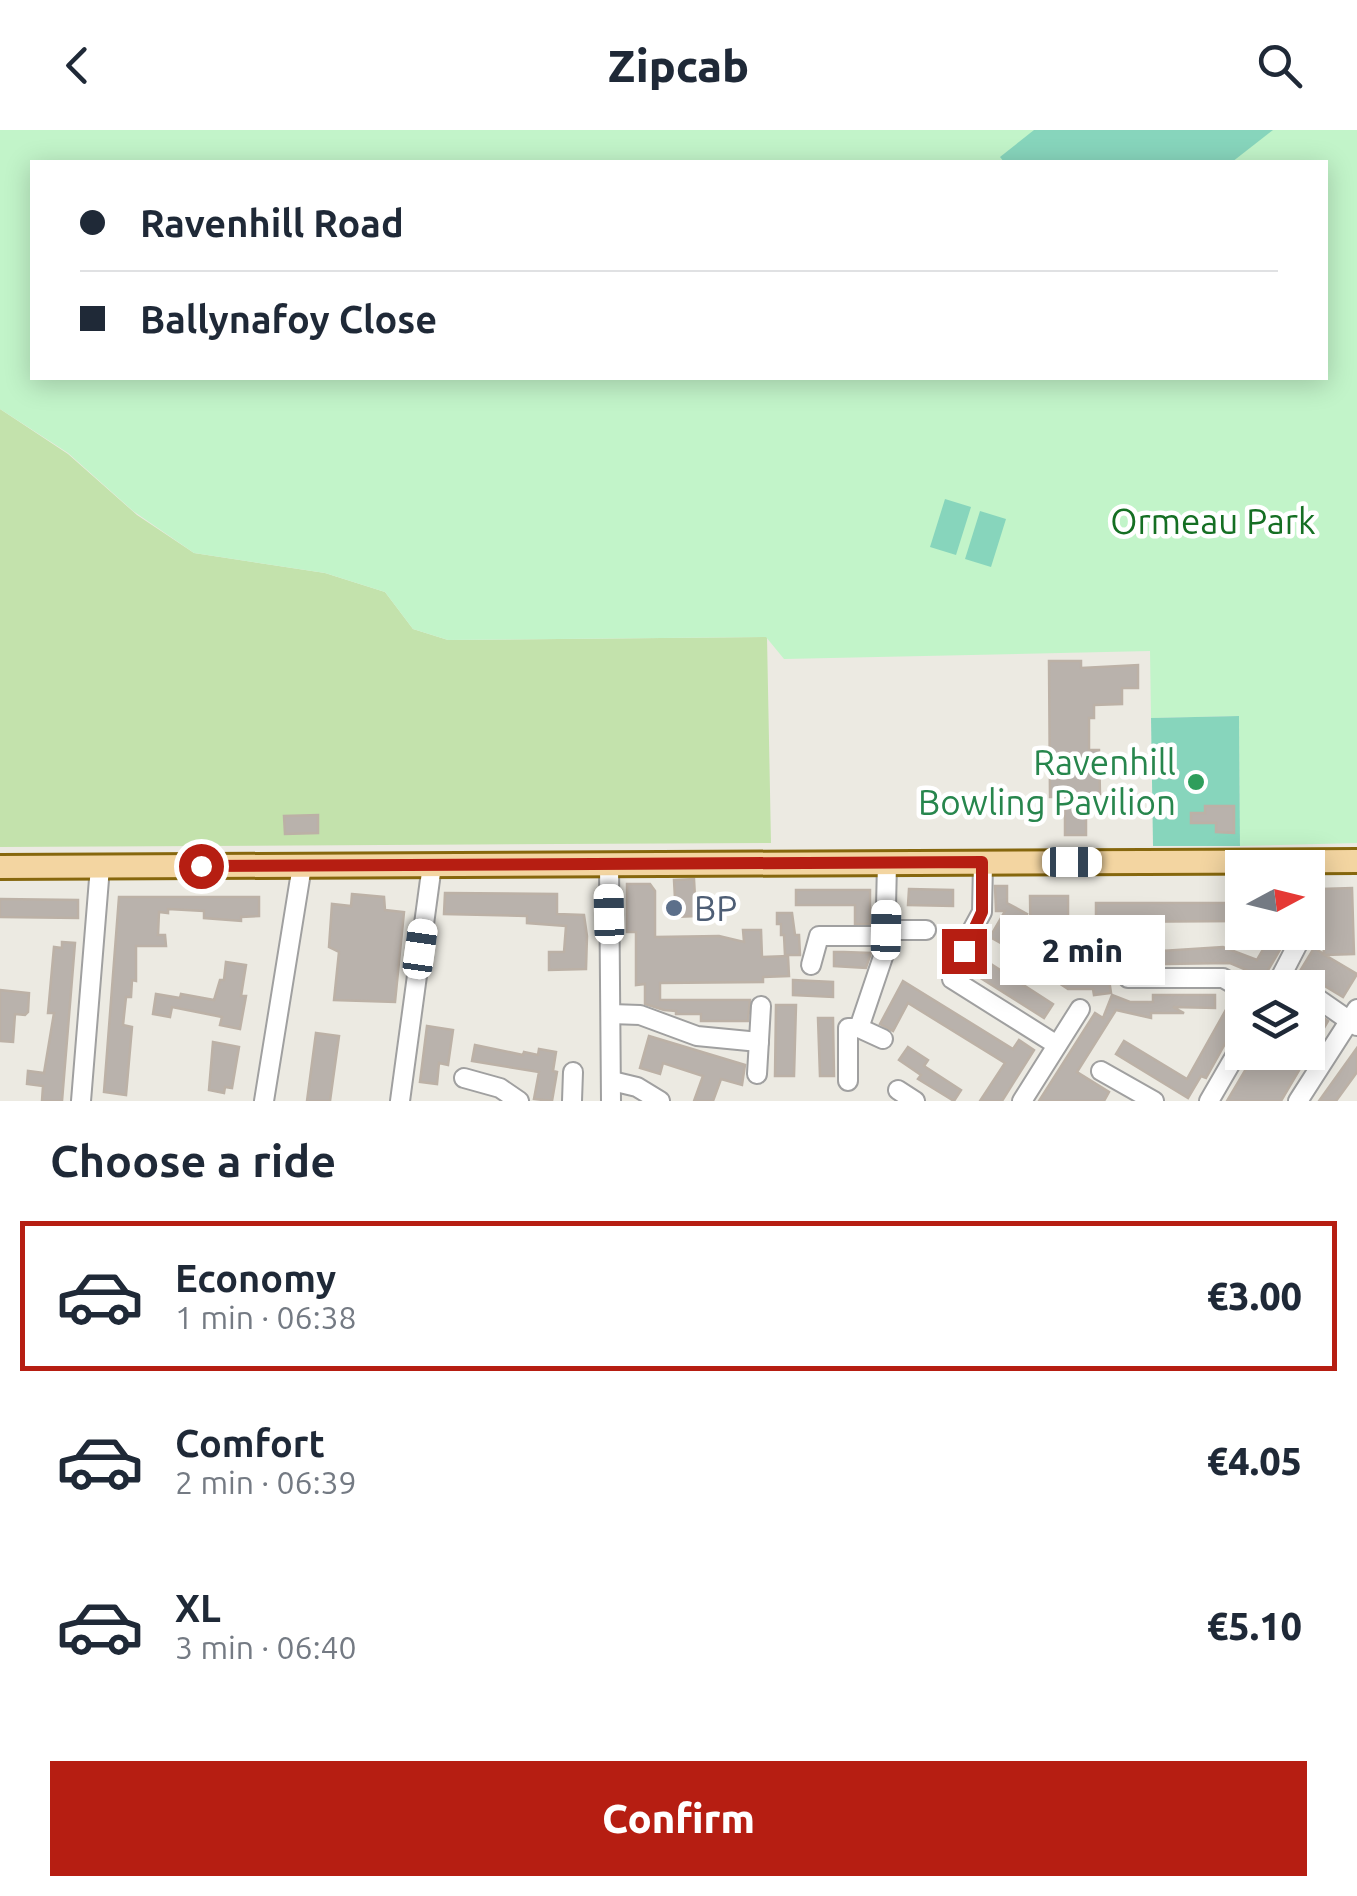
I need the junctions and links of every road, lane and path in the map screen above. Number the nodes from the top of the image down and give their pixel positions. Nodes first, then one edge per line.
1 (1357, 861) edge
2 (982, 862) junction
3 (887, 863) junction
4 (1325, 863) edge
5 (608, 864) junction
6 (1225, 864) edge
7 (432, 865) junction
8 (0, 866) edge
9 (302, 866) junction
10 (100, 867) junction
11 (926, 930) dead end
12 (886, 933) junction
13 (810, 965) dead end
14 (1128, 978) dead end
15 (1225, 979) edge
16 (1325, 1002) edge
17 (761, 1006) dead end
18 (1080, 1009) dead end
19 (610, 1014) junction
20 (1355, 1019) edge
21 (859, 1028) junction
22 (882, 1039) dead end
23 (759, 1042) junction
24 (1057, 1046) junction
25 (1101, 1070) dead end
26 (1227, 1070) edge
27 (574, 1072) dead end
28 (757, 1074) dead end
29 (464, 1078) dead end
30 (612, 1081) junction
31 (848, 1081) dead end
32 (898, 1090) dead end
33 (1122, 1093) edge
34 (81, 1101) edge
35 (264, 1101) edge
36 (400, 1101) edge
37 (519, 1101) edge
38 (572, 1101) edge
39 (611, 1101) edge
40 (660, 1101) edge
41 (915, 1101) edge
42 (1022, 1101) edge
43 (1154, 1101) edge
44 (1209, 1101) edge
45 (1298, 1101) edge

1 - 4 main road
2 - 3 main road
2 - 6 main road
2 - 24 street
3 - 5 main road
3 - 12 street
5 - 7 main road
5 - 19 street
7 - 9 main road
7 - 36 street
8 - 10 main road
9 - 10 main road
9 - 35 street
10 - 34 street
11 - 12 street
12 - 13 street
12 - 21 street
14 - 15 street
16 - 20 street
17 - 23 street
18 - 24 street
19 - 23 street
19 - 30 street
20 - 45 street
21 - 22 street
21 - 31 street
23 - 28 street
24 - 42 street
25 - 33 street
26 - 44 street
27 - 38 street
29 - 37 street
30 - 39 street
30 - 40 street
32 - 41 street
33 - 43 street

